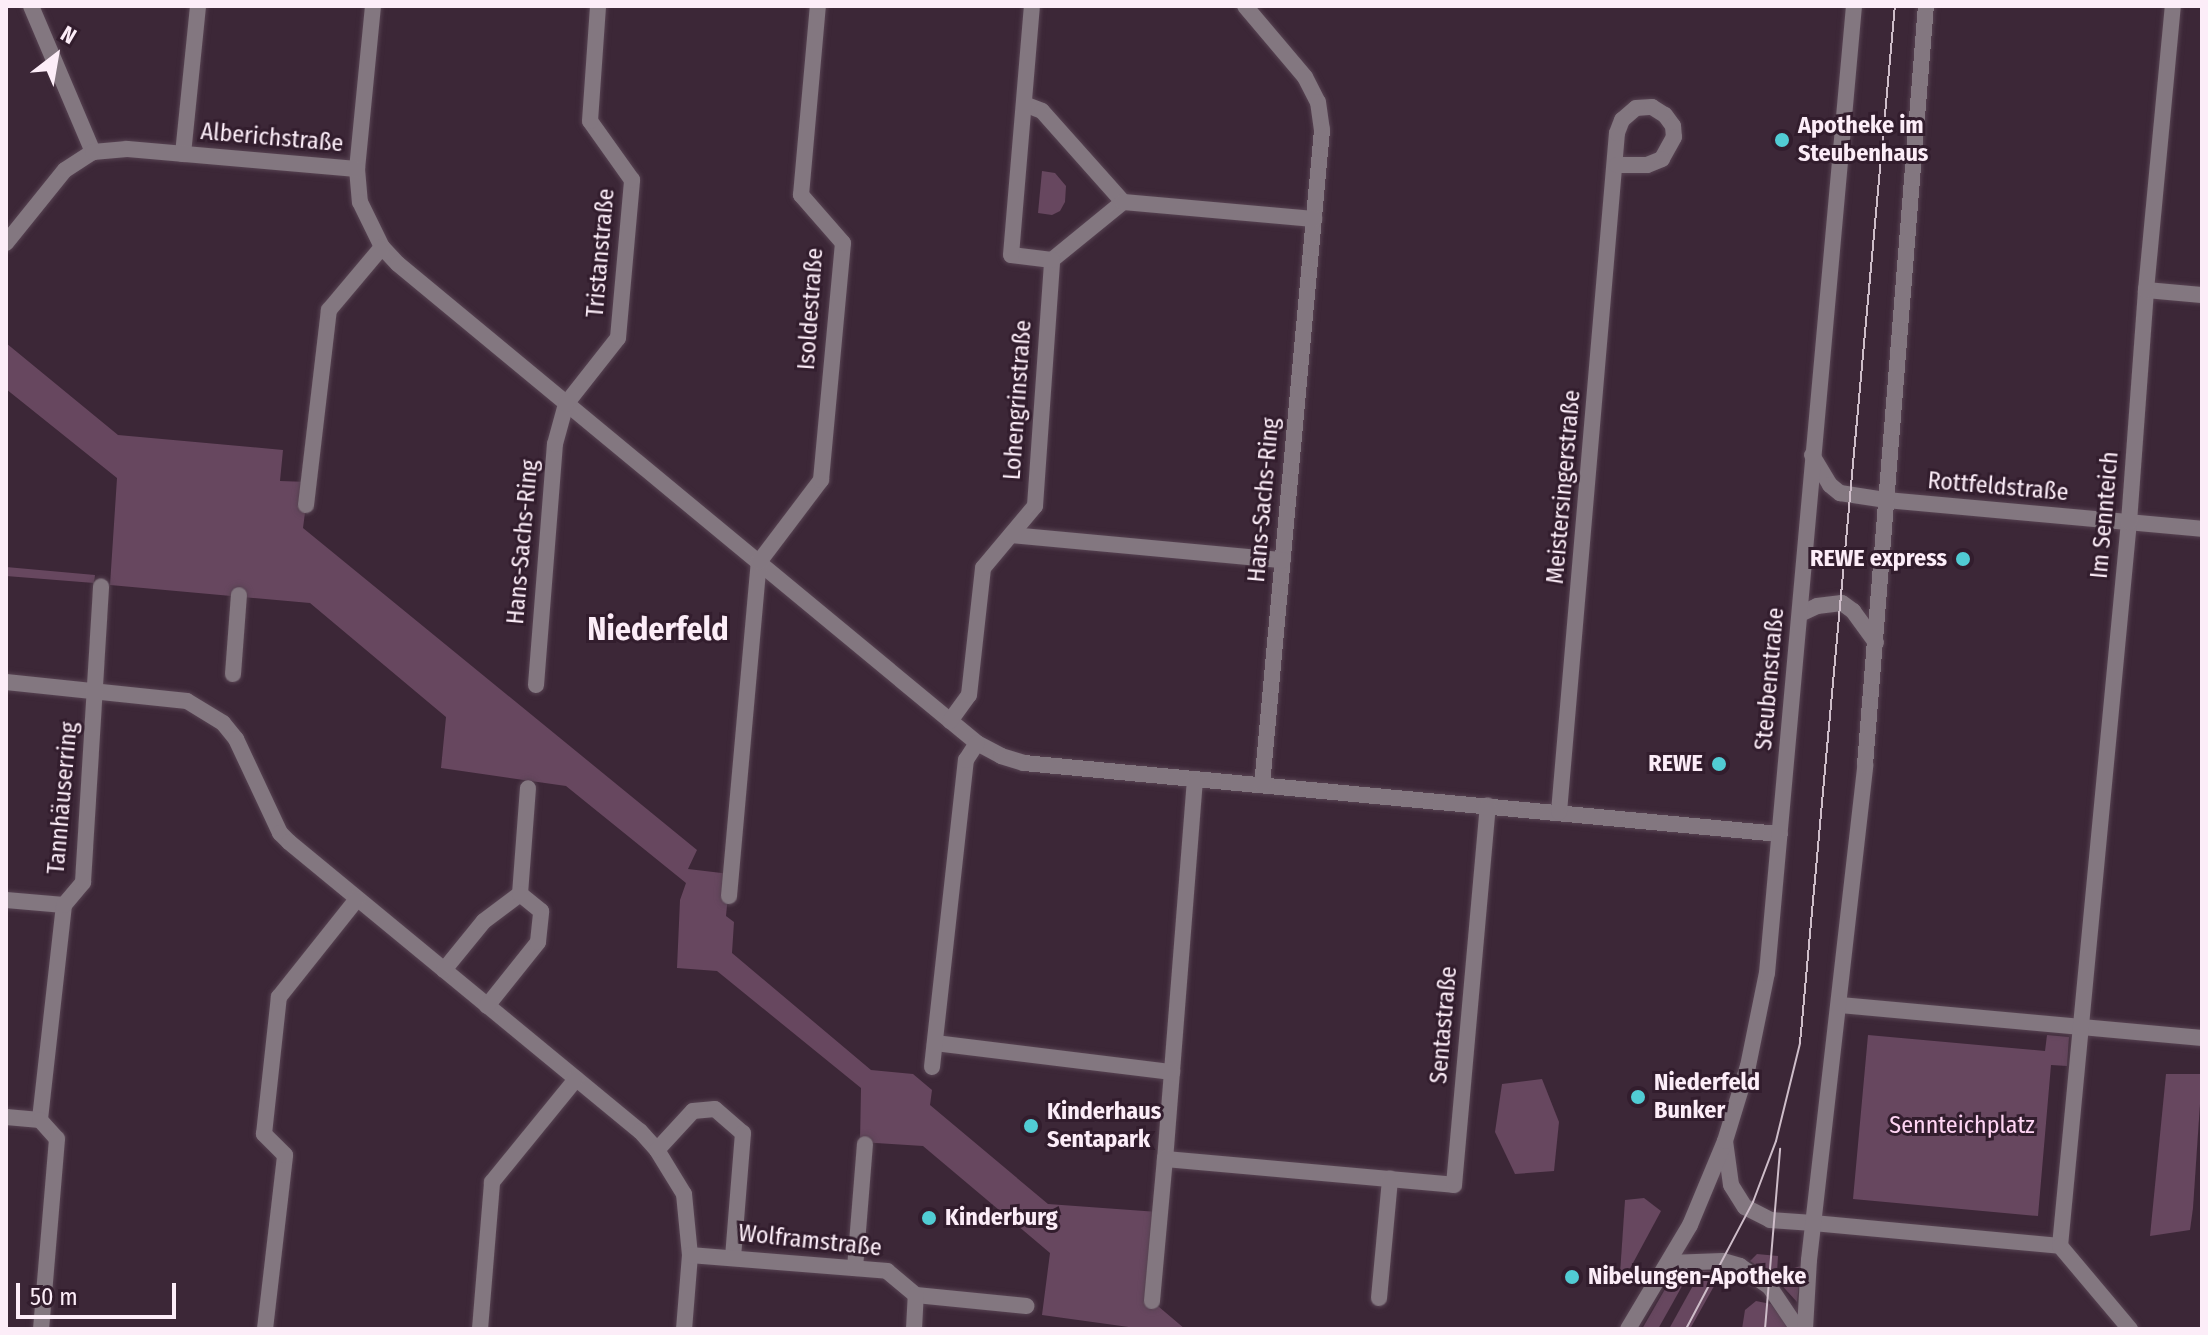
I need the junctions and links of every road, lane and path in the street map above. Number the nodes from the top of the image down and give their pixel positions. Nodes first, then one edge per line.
1 (31, 6) edge
2 (198, 6) edge
3 (373, 6) edge
4 (598, 6) edge
5 (818, 6) edge
6 (1032, 6) edge
7 (1245, 6) edge
8 (1854, 6) edge
9 (1926, 6) edge
10 (2173, 6) edge
11 (1024, 104) junction
12 (93, 152) junction
13 (183, 154) junction
14 (1617, 165) dead end
15 (357, 169) junction
16 (1123, 202) junction
17 (1314, 219) junction
18 (6, 243) edge
19 (382, 247) junction
20 (1052, 260) junction
21 (2146, 290) junction
22 (2202, 295) edge
23 (566, 404) junction
24 (1812, 455) junction
25 (1886, 500) junction
26 (306, 505) dead end
27 (2129, 522) junction
28 (2202, 529) edge
29 (1011, 535) junction
30 (1283, 560) junction
31 (759, 562) junction
32 (101, 587) dead end
33 (239, 595) dead end
34 (1800, 614) junction
35 (1876, 643) junction
36 (233, 674) dead end
37 (6, 682) edge
38 (536, 685) dead end
39 (96, 691) junction
40 (950, 721) junction
41 (977, 743) junction
42 (1195, 779) junction
43 (1262, 785) junction
44 (528, 788) dead end
45 (1488, 806) junction
46 (1559, 812) junction
47 (1780, 834) junction
48 (520, 894) junction
49 (729, 896) dead end
50 (357, 899) junction
51 (6, 900) edge
52 (64, 905) junction
53 (444, 970) junction
54 (1840, 1005) junction
55 (487, 1006) junction
56 (2081, 1027) junction
57 (2202, 1038) edge
58 (935, 1043) junction
59 (932, 1067) dead end
60 (1172, 1072) junction
61 (576, 1079) junction
62 (6, 1117) edge
63 (40, 1120) junction
64 (1725, 1141) junction
65 (865, 1144) dead end
66 (657, 1150) junction
67 (1165, 1159) junction
68 (1390, 1179) junction
69 (1813, 1223) junction
70 (2060, 1246) junction
71 (690, 1255) junction
72 (733, 1257) junction
73 (1669, 1263) junction
74 (855, 1268) junction
75 (916, 1295) junction
76 (1379, 1298) dead end
77 (1152, 1301) dead end
78 (1026, 1306) dead end
79 (41, 1329) edge
80 (265, 1329) edge
81 (480, 1329) edge
82 (684, 1329) edge
83 (914, 1329) edge
84 (1628, 1329) edge
85 (1798, 1329) edge
86 (1805, 1329) edge
87 (2130, 1329) edge

1 - 12 street
2 - 13 street, Alberichstraße
3 - 15 street
4 - 23 street, Tristanstraße
5 - 31 street, Isoldestraße
6 - 11 street
7 - 17 street, Hans-Sachs-Ring
8 - 24 street, Steubenstraße
9 - 25 street
10 - 21 street, Im Sennteich
11 - 16 street
11 - 20 street
12 - 13 street, Alberichstraße
12 - 18 street
13 - 15 street, Alberichstraße
14 - 46 street, Meistersingerstraße
15 - 19 street
16 - 17 street
16 - 20 street
17 - 30 street, Hans-Sachs-Ring
19 - 23 street
19 - 26 street
20 - 29 street, Lohengrinstraße
21 - 22 street
21 - 27 street, Im Sennteich
23 - 31 street
23 - 38 street, Hans-Sachs-Ring
24 - 25 street, Rottfeldstraße
24 - 34 street, Steubenstraße
25 - 27 street, Rottfeldstraße
25 - 35 street
27 - 28 street, Rottfeldstraße
27 - 56 street, Im Sennteich
29 - 30 street
29 - 40 street, Lohengrinstraße
30 - 43 street, Hans-Sachs-Ring
31 - 40 street
31 - 49 street
32 - 39 street, Tannhäuserring
33 - 36 street
34 - 35 street
34 - 47 street, Steubenstraße
35 - 54 street
37 - 39 street, Tannhäuserring
39 - 50 street, Tannhäuserring
39 - 52 street, Tannhäuserring
40 - 41 street
41 - 42 street
41 - 58 street
42 - 43 street
42 - 60 street
43 - 45 street
44 - 48 street
45 - 46 street
45 - 68 street, Sentastraße
46 - 47 street
47 - 64 street, Steubenstraße
48 - 53 street
48 - 55 street
50 - 53 street, Tannhäuserring
50 - 80 street
51 - 52 street
52 - 63 street
53 - 55 street, Tannhäuserring
54 - 56 street
54 - 69 street
55 - 61 street, Tannhäuserring
56 - 57 street
56 - 70 street
58 - 59 street
58 - 60 street
60 - 67 street
61 - 66 street, Tannhäuserring
61 - 81 street
62 - 63 street
63 - 79 street
64 - 69 street
64 - 73 street, Steubenstraße
65 - 74 street
66 - 71 street, Tannhäuserring
66 - 72 street
67 - 68 street, Sentastraße
67 - 77 street
68 - 76 street
69 - 70 street
69 - 86 street
70 - 87 street
71 - 72 street, Wolframstraße
71 - 82 street, Tannhäuserring
72 - 74 street, Wolframstraße
73 - 84 street, Steubenstraße
73 - 85 street
74 - 75 street, Wolframstraße
75 - 78 street
75 - 83 street

